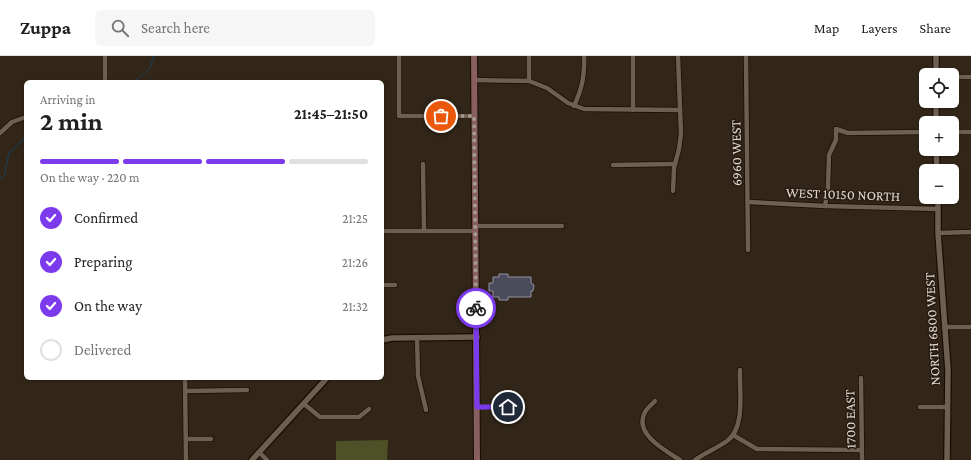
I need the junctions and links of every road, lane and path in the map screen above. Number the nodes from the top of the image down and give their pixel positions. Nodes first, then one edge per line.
1 (105, 56) edge
2 (399, 56) edge
3 (474, 56) edge
4 (529, 56) edge
5 (584, 56) edge
6 (633, 56) edge
7 (678, 56) edge
8 (746, 56) edge
9 (936, 56) edge
10 (936, 68) edge
11 (959, 77) edge
12 (971, 77) edge
13 (105, 80) edge
14 (474, 80) junction
15 (529, 81) junction
16 (574, 106) junction
17 (633, 110) junction
18 (680, 110) junction
19 (474, 116) junction
20 (24, 118) edge
21 (919, 132) edge
22 (959, 132) edge
23 (971, 132) edge
24 (0, 133) edge
25 (423, 164) dead end
26 (675, 164) junction
27 (613, 165) dead end
28 (673, 191) dead end
29 (748, 202) junction
30 (938, 204) edge
31 (825, 206) junction
32 (938, 209) junction
33 (562, 226) dead end
34 (475, 229) junction
35 (384, 231) edge
36 (424, 231) junction
37 (971, 232) edge
38 (938, 233) junction
39 (748, 250) dead end
40 (384, 285) edge
41 (395, 285) dead end
42 (944, 327) junction
43 (971, 327) edge
44 (477, 336) junction
45 (417, 337) junction
46 (384, 340) edge
47 (740, 370) dead end
48 (861, 378) dead end
49 (185, 380) edge
50 (325, 380) edge
51 (247, 390) dead end
52 (186, 391) junction
53 (516, 401) dead end
54 (656, 401) dead end
55 (304, 404) junction
56 (477, 407) junction
57 (920, 407) dead end
58 (946, 407) junction
59 (369, 409) dead end
60 (426, 410) dead end
61 (733, 435) junction
62 (186, 439) junction
63 (211, 439) dead end
64 (862, 450) junction
65 (259, 452) junction
66 (186, 460) edge
67 (252, 460) edge
68 (267, 460) edge
69 (477, 460) edge
70 (680, 460) edge
71 (695, 460) edge
72 (862, 460) edge
73 (947, 460) edge

1 - 13 street
2 - 19 street
3 - 14 main road
4 - 15 street
5 - 16 street
6 - 17 street
7 - 18 street
8 - 29 street, 6960 WEST
9 - 10 street
11 - 12 street
14 - 15 street
14 - 19 main road
15 - 16 street
16 - 17 street
17 - 18 street
18 - 26 street
19 - 34 main road
20 - 24 street
21 - 31 street
22 - 23 street
25 - 36 street
26 - 27 street
26 - 28 street
29 - 31 street, WEST 10150 NORTH
29 - 39 street, 6960 WEST
30 - 32 street, NORTH 6800 WEST
31 - 32 street, WEST 10150 NORTH
32 - 38 street, NORTH 6800 WEST
33 - 34 street
34 - 36 street
34 - 44 main road
35 - 36 street
37 - 38 street
38 - 42 street, NORTH 6800 WEST
40 - 41 street
42 - 43 street
42 - 58 street, NORTH 6800 WEST
44 - 45 street
44 - 56 main road
45 - 46 street
45 - 60 street
47 - 61 street
48 - 64 street, 1700 EAST
49 - 52 street
50 - 55 street
51 - 52 street
52 - 62 street
53 - 56 street
54 - 70 street
55 - 59 street
55 - 65 street
56 - 69 main road
57 - 58 street
58 - 73 street, NORTH 6800 WEST
61 - 64 street
61 - 71 street
62 - 63 street
62 - 66 street
64 - 72 street, 1700 EAST
65 - 67 street
65 - 68 street

